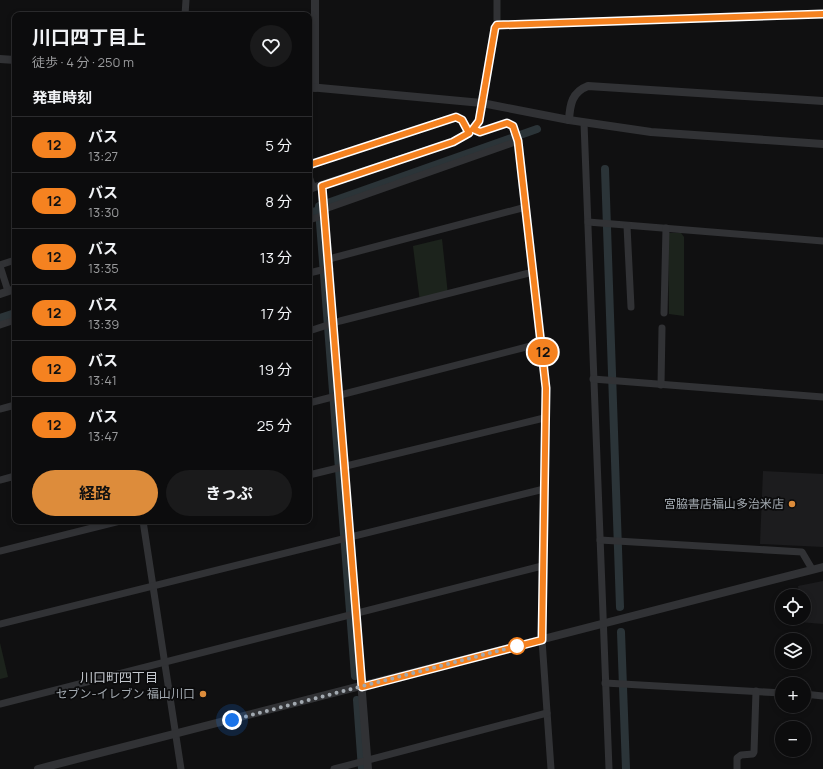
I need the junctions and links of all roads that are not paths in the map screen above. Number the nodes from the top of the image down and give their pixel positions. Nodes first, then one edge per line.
1 (186, 0) edge
2 (315, 0) edge
3 (497, 0) edge
4 (185, 12) edge
5 (823, 14) edge
6 (497, 25) junction
7 (0, 59) edge
8 (12, 60) edge
9 (312, 88) edge
10 (823, 101) edge
11 (482, 103) junction
12 (569, 120) junction
13 (584, 123) junction
14 (471, 131) junction
15 (518, 141) junction
16 (823, 144) edge
17 (312, 164) edge
18 (322, 186) junction
19 (312, 189) edge
20 (526, 207) junction
21 (325, 212) junction
22 (312, 218) edge
23 (588, 222) junction
24 (627, 226) junction
25 (666, 228) junction
26 (823, 242) edge
27 (329, 258) junction
28 (12, 261) edge
29 (0, 265) edge
30 (330, 268) junction
31 (312, 272) edge
32 (533, 272) junction
33 (8, 291) edge
34 (631, 307) dead end
35 (664, 313) dead end
36 (12, 321) edge
37 (333, 324) junction
38 (0, 325) edge
39 (662, 328) dead end
40 (312, 330) edge
41 (542, 343) junction
42 (593, 379) junction
43 (661, 385) junction
44 (339, 396) junction
45 (823, 397) edge
46 (312, 402) edge
47 (12, 406) edge
48 (0, 409) edge
49 (544, 418) junction
50 (345, 466) junction
51 (312, 474) edge
52 (12, 477) edge
53 (0, 480) edge
54 (544, 489) junction
55 (108, 524) edge
56 (143, 524) edge
57 (351, 538) junction
58 (600, 540) junction
59 (0, 551) edge
60 (542, 566) junction
61 (823, 567) edge
62 (812, 570) junction
63 (152, 586) junction
64 (356, 614) junction
65 (0, 624) edge
66 (603, 625) junction
67 (542, 640) junction
68 (164, 661) junction
69 (605, 683) junction
70 (362, 687) junction
71 (756, 691) junction
72 (775, 692) edge
73 (811, 695) edge
74 (823, 696) edge
75 (0, 704) edge
76 (547, 713) junction
77 (175, 734) junction
78 (367, 765) edge
79 (38, 769) edge
80 (181, 769) edge
81 (334, 769) edge
82 (551, 769) edge
83 (609, 769) edge
84 (737, 769) edge

1 - 4 street
2 - 9 street
3 - 6 street
5 - 6 street
6 - 11 street
7 - 8 street
9 - 11 street
10 - 12 street
11 - 12 street
11 - 14 street
12 - 13 street
13 - 16 street
13 - 23 street
14 - 15 street
14 - 17 street
14 - 18 street
15 - 20 street
15 - 21 street
18 - 19 street
18 - 21 street
20 - 27 street
20 - 32 street
21 - 22 street
21 - 27 street
23 - 24 street
23 - 42 street
24 - 25 street
24 - 34 street
25 - 26 street
25 - 35 street
27 - 30 street
28 - 29 street
29 - 33 street
30 - 31 street
30 - 37 street
32 - 37 street
32 - 41 street
36 - 38 street
37 - 40 street
37 - 44 street
39 - 43 street
41 - 44 street
41 - 49 street
42 - 43 street
42 - 58 street
43 - 45 street
44 - 46 street
44 - 50 street
47 - 48 street
49 - 50 street
49 - 54 street
50 - 51 street
50 - 57 street
52 - 53 street
54 - 57 street
54 - 60 street
55 - 59 street
56 - 63 street
57 - 63 street
57 - 64 street
58 - 62 street
58 - 66 street
60 - 64 street
60 - 67 street
61 - 62 street
62 - 66 street
63 - 65 street
63 - 68 street
64 - 68 street
64 - 70 street
66 - 67 street
66 - 69 street
67 - 70 street
67 - 76 street
68 - 75 street
68 - 77 street
69 - 71 street
69 - 83 street
70 - 77 street
70 - 78 street
71 - 72 street
71 - 84 street
73 - 74 street
76 - 78 street
76 - 82 street
77 - 79 street
77 - 80 street
78 - 81 street

